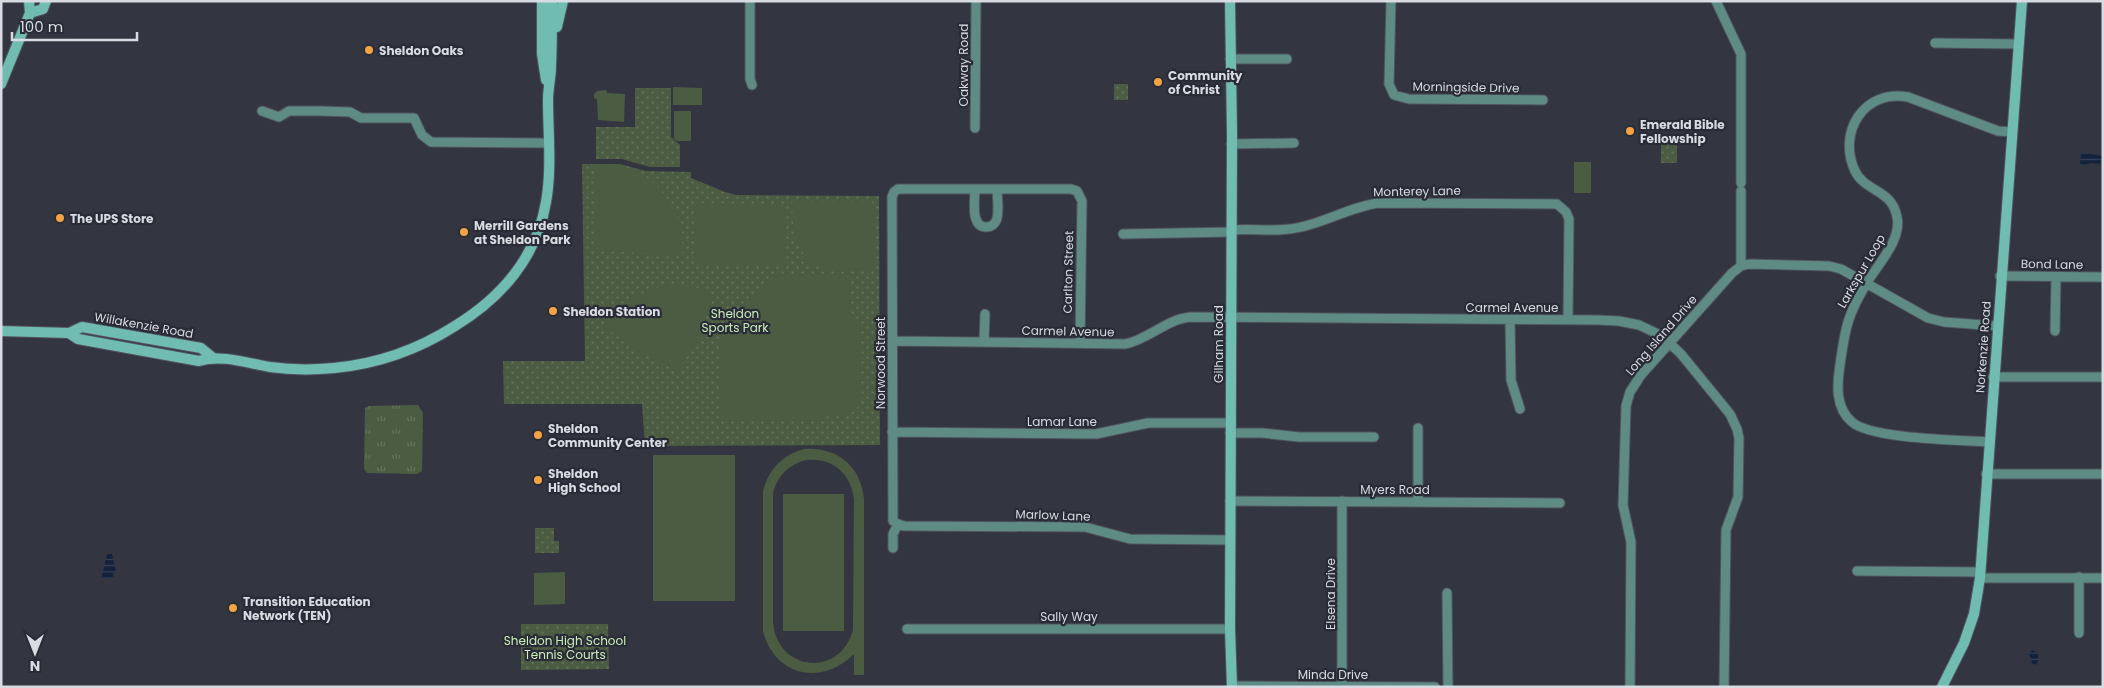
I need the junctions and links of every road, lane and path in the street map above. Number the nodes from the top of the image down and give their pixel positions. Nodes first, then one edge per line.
1 (29, 1) edge
2 (46, 1) edge
3 (542, 1) edge
4 (552, 1) edge
5 (563, 1) edge
6 (750, 1) edge
7 (976, 1) edge
8 (1230, 1) edge
9 (1390, 1) edge
10 (1716, 1) edge
11 (2022, 1) edge
12 (30, 13) junction
13 (1935, 43) dead end
14 (2019, 44) junction
15 (1230, 59) junction
16 (1287, 59) dead end
17 (551, 67) junction
18 (1, 84) edge
19 (752, 84) dead end
20 (548, 89) junction
21 (1543, 100) dead end
22 (262, 110) dead end
23 (975, 128) dead end
24 (2012, 132) junction
25 (548, 143) junction
26 (1294, 143) dead end
27 (1231, 144) junction
28 (975, 189) junction
29 (997, 189) junction
30 (1231, 231) junction
31 (1123, 234) dead end
32 (1741, 266) junction
33 (2000, 276) junction
34 (2056, 277) junction
35 (2103, 277) edge
36 (1867, 283) junction
37 (985, 314) dead end
38 (1230, 318) junction
39 (1568, 319) junction
40 (1510, 320) junction
41 (1997, 326) junction
42 (1, 331) edge
43 (2055, 331) dead end
44 (892, 341) junction
45 (984, 342) junction
46 (1080, 343) junction
47 (1670, 343) junction
48 (2103, 377) edge
49 (1993, 378) junction
50 (1520, 409) dead end
51 (1230, 428) junction
52 (1418, 428) dead end
53 (892, 432) junction
54 (1374, 437) dead end
55 (1989, 442) junction
56 (1986, 474) junction
57 (2103, 474) edge
58 (1230, 501) junction
59 (1342, 501) junction
60 (1418, 502) junction
61 (1560, 503) dead end
62 (901, 525) junction
63 (1230, 540) junction
64 (893, 548) dead end
65 (1857, 571) dead end
66 (1980, 575) junction
67 (2079, 577) junction
68 (2103, 578) edge
69 (1447, 593) dead end
70 (907, 629) dead end
71 (1230, 629) junction
72 (2079, 633) dead end
73 (1232, 686) edge
74 (1342, 687) edge
75 (1434, 687) edge
76 (1448, 687) edge
77 (1630, 687) edge
78 (1724, 687) edge
79 (1942, 687) edge

1 - 12 street
2 - 12 street
3 - 20 street, Willakenzie Road
4 - 17 street, Willakenzie Road
5 - 17 street
6 - 19 street
7 - 23 street, Oakway Road
8 - 15 street, Gilham Road
9 - 21 street, Morningside Drive
10 - 32 street
11 - 14 street, Norkenzie Road
12 - 18 street
13 - 14 street
14 - 24 street, Norkenzie Road
15 - 16 street
15 - 27 street, Gilham Road
17 - 20 street, Willakenzie Road
20 - 25 street, Willakenzie Road
22 - 25 street
24 - 33 street, Norkenzie Road
24 - 36 street, Larkspur Loop
25 - 42 street, Willakenzie Road
26 - 27 street
27 - 30 street, Gilham Road
28 - 29 street
28 - 29 street
28 - 44 street, Norwood Street
29 - 46 street, Carlton Street
30 - 31 street
30 - 38 street, Gilham Road
30 - 39 street, Monterey Lane
32 - 36 street
32 - 47 street, Long Island Drive
33 - 34 street, Bond Lane
33 - 41 street, Norkenzie Road
34 - 35 street, Bond Lane
34 - 43 street
36 - 41 street
36 - 55 street, Larkspur Loop
37 - 45 street
38 - 40 street, Carmel Avenue
38 - 46 street, Carmel Avenue
38 - 51 street, Gilham Road
39 - 40 street, Carmel Avenue
39 - 47 street, Carmel Avenue
40 - 50 street
41 - 49 street, Norkenzie Road
44 - 45 street, Carmel Avenue
44 - 53 street, Norwood Street
45 - 46 street, Carmel Avenue
47 - 77 street, Long Island Drive
47 - 78 street, Carmel Avenue
48 - 49 street
49 - 55 street, Norkenzie Road
51 - 53 street, Lamar Lane
51 - 54 street, Lamar Lane
51 - 58 street, Gilham Road
52 - 60 street
53 - 62 street, Norwood Street
55 - 56 street, Norkenzie Road
56 - 57 street
56 - 66 street, Norkenzie Road
58 - 59 street, Myers Road
58 - 63 street, Gilham Road
59 - 60 street, Myers Road
59 - 74 street, Elsena Drive
60 - 61 street, Myers Road
62 - 63 street, Marlow Lane
62 - 64 street
63 - 71 street, Gilham Road
65 - 66 street
66 - 67 street
66 - 79 street, Norkenzie Road
67 - 68 street
67 - 72 street
69 - 76 street
70 - 71 street, Sally Way
71 - 73 street, Gilham Road
73 - 74 street, Minda Drive
74 - 75 street, Minda Drive

